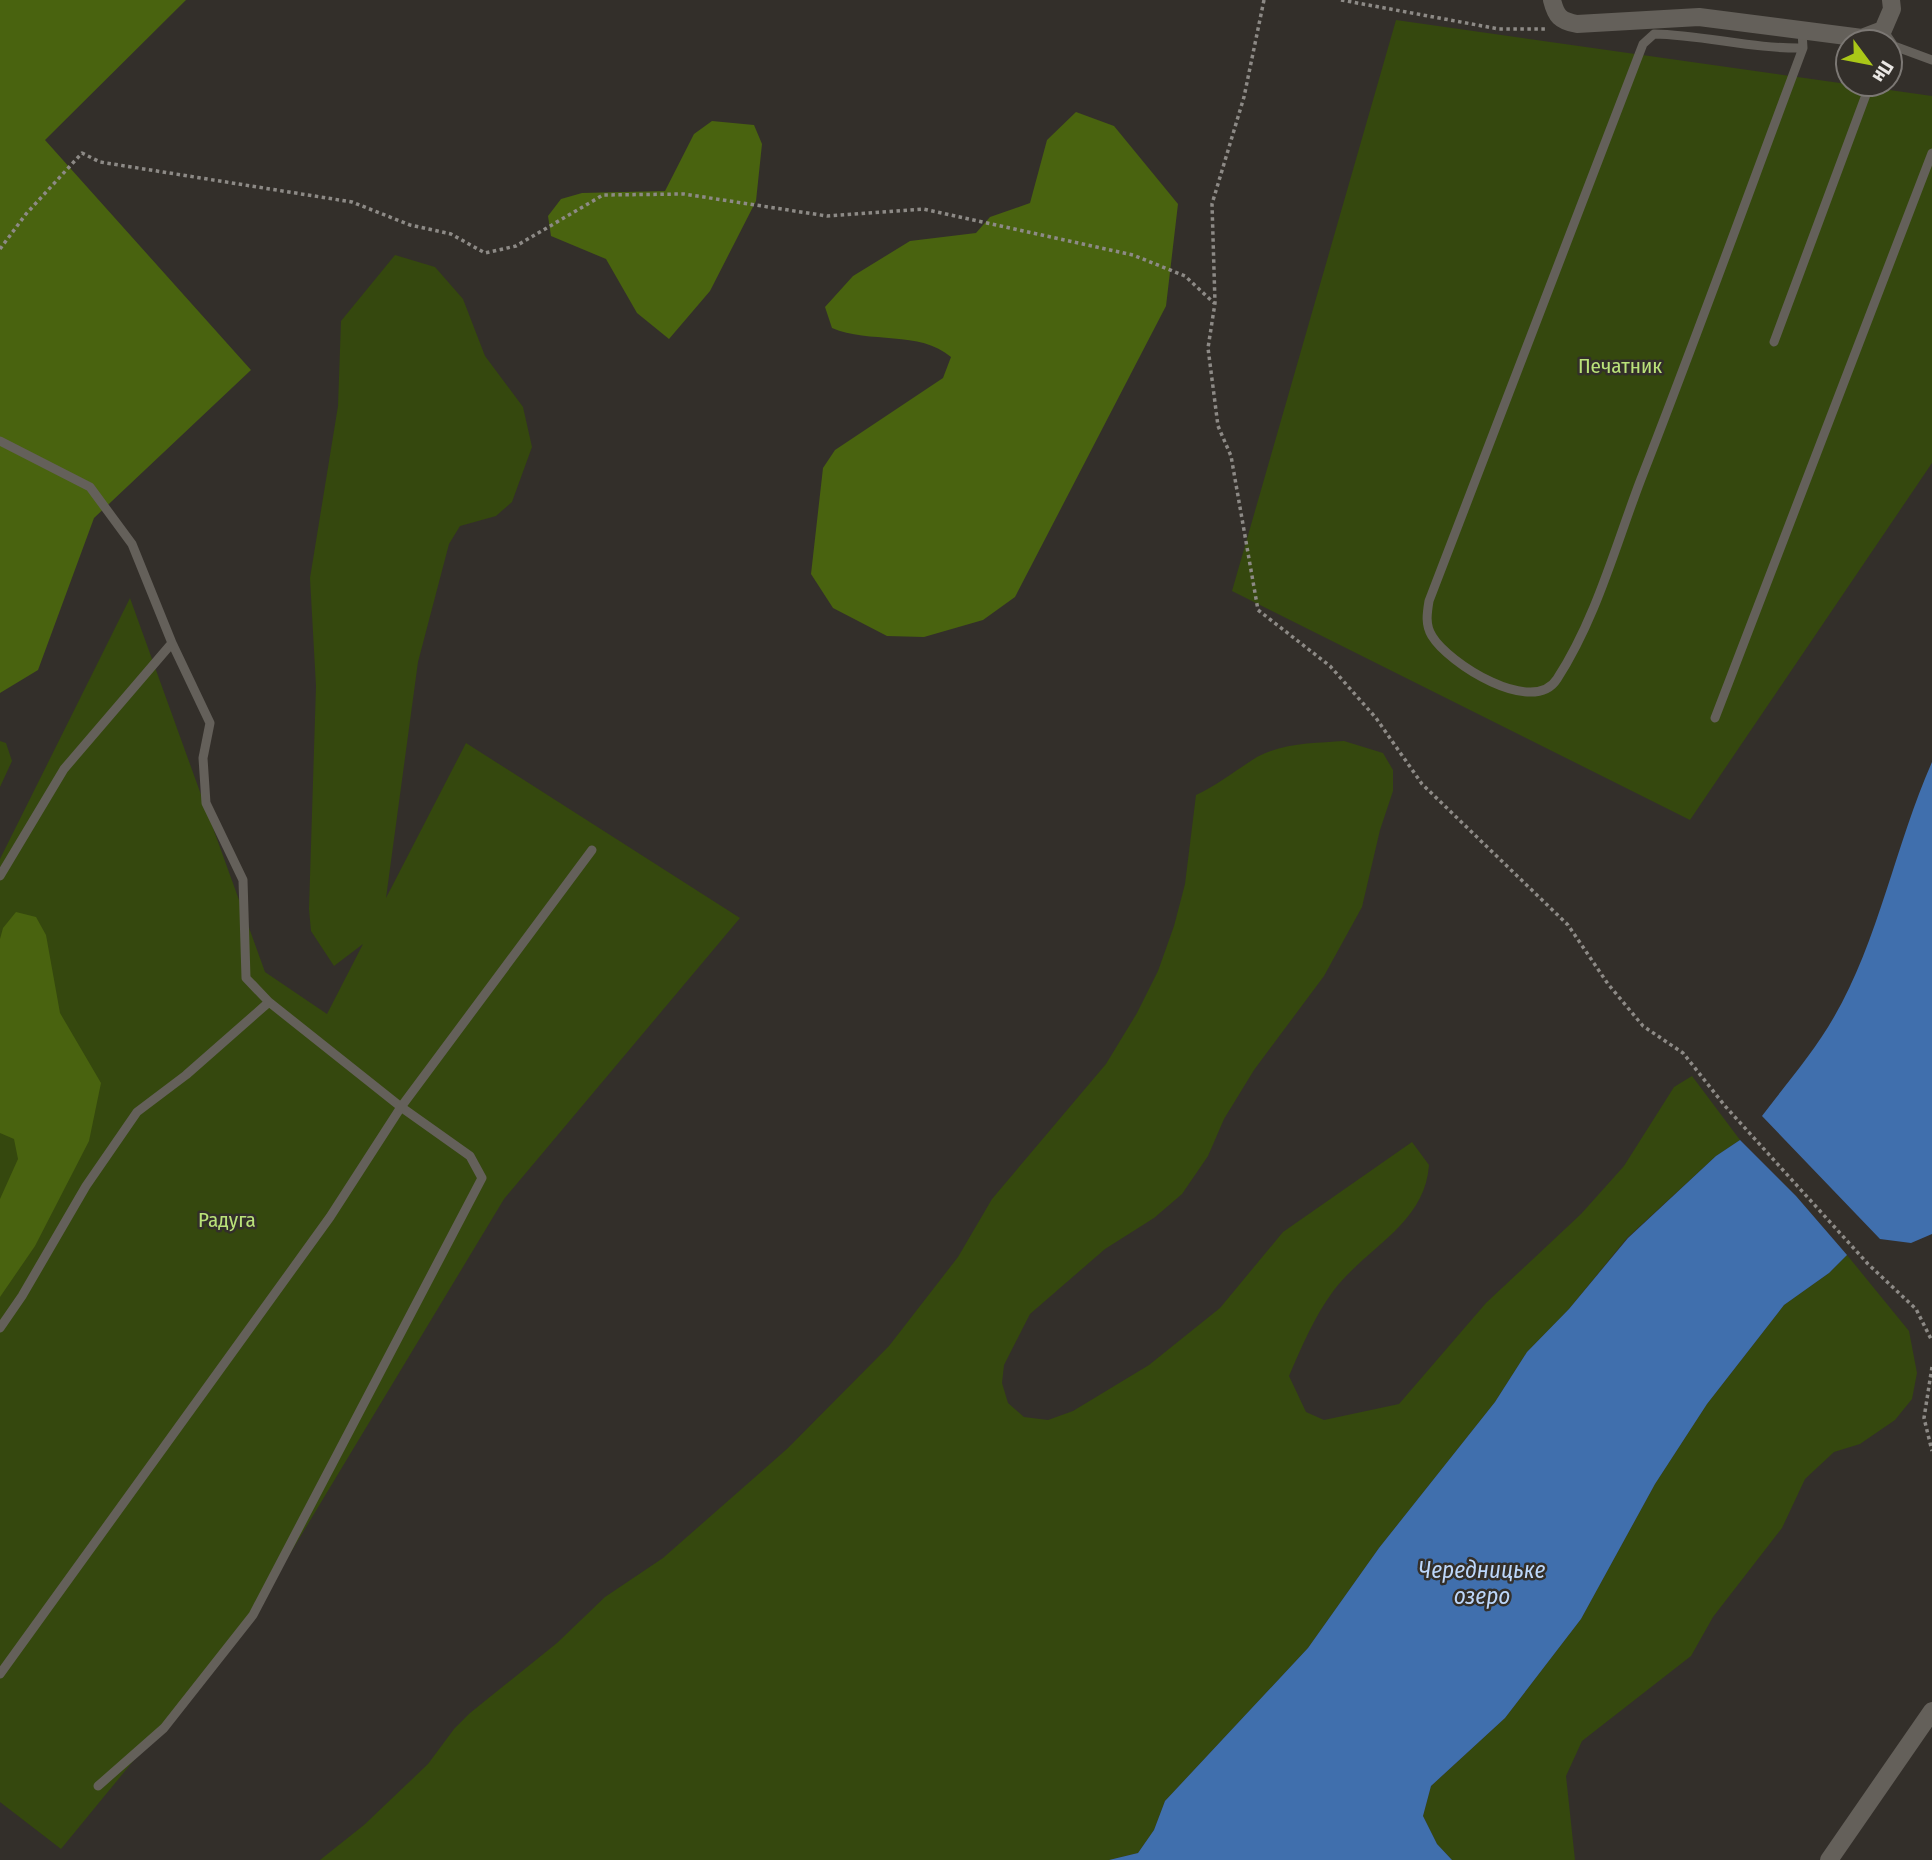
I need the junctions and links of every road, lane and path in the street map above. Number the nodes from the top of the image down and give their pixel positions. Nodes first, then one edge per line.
1 (1264, 0) edge
2 (1341, 0) edge
3 (1891, 0) edge
4 (1554, 8) edge
5 (1577, 24) junction
6 (1884, 28) edge
7 (1803, 39) junction
8 (1834, 40) edge
9 (1904, 50) edge
10 (1932, 60) edge
11 (1865, 98) edge
12 (1932, 153) edge
13 (0, 249) edge
14 (1215, 303) junction
15 (1774, 342) dead end
16 (0, 441) edge
17 (172, 643) junction
18 (1715, 718) dead end
19 (592, 850) dead end
20 (0, 876) edge
21 (269, 1002) junction
22 (401, 1107) junction
23 (0, 1328) edge
24 (1932, 1340) edge
25 (1932, 1367) edge
26 (1932, 1451) edge
27 (0, 1674) edge
28 (1932, 1710) edge
29 (98, 1786) dead end
30 (1829, 1860) edge

1 - 14 path
2 - 5 path
3 - 6 street
4 - 5 street
5 - 7 street
7 - 7 lane
7 - 8 street
9 - 10 lane
11 - 15 lane
12 - 18 lane
13 - 14 path
14 - 24 path
16 - 17 lane
17 - 20 lane
17 - 21 lane
19 - 22 lane
21 - 22 lane
21 - 23 lane
22 - 27 lane
22 - 29 lane
25 - 26 path
28 - 30 street

